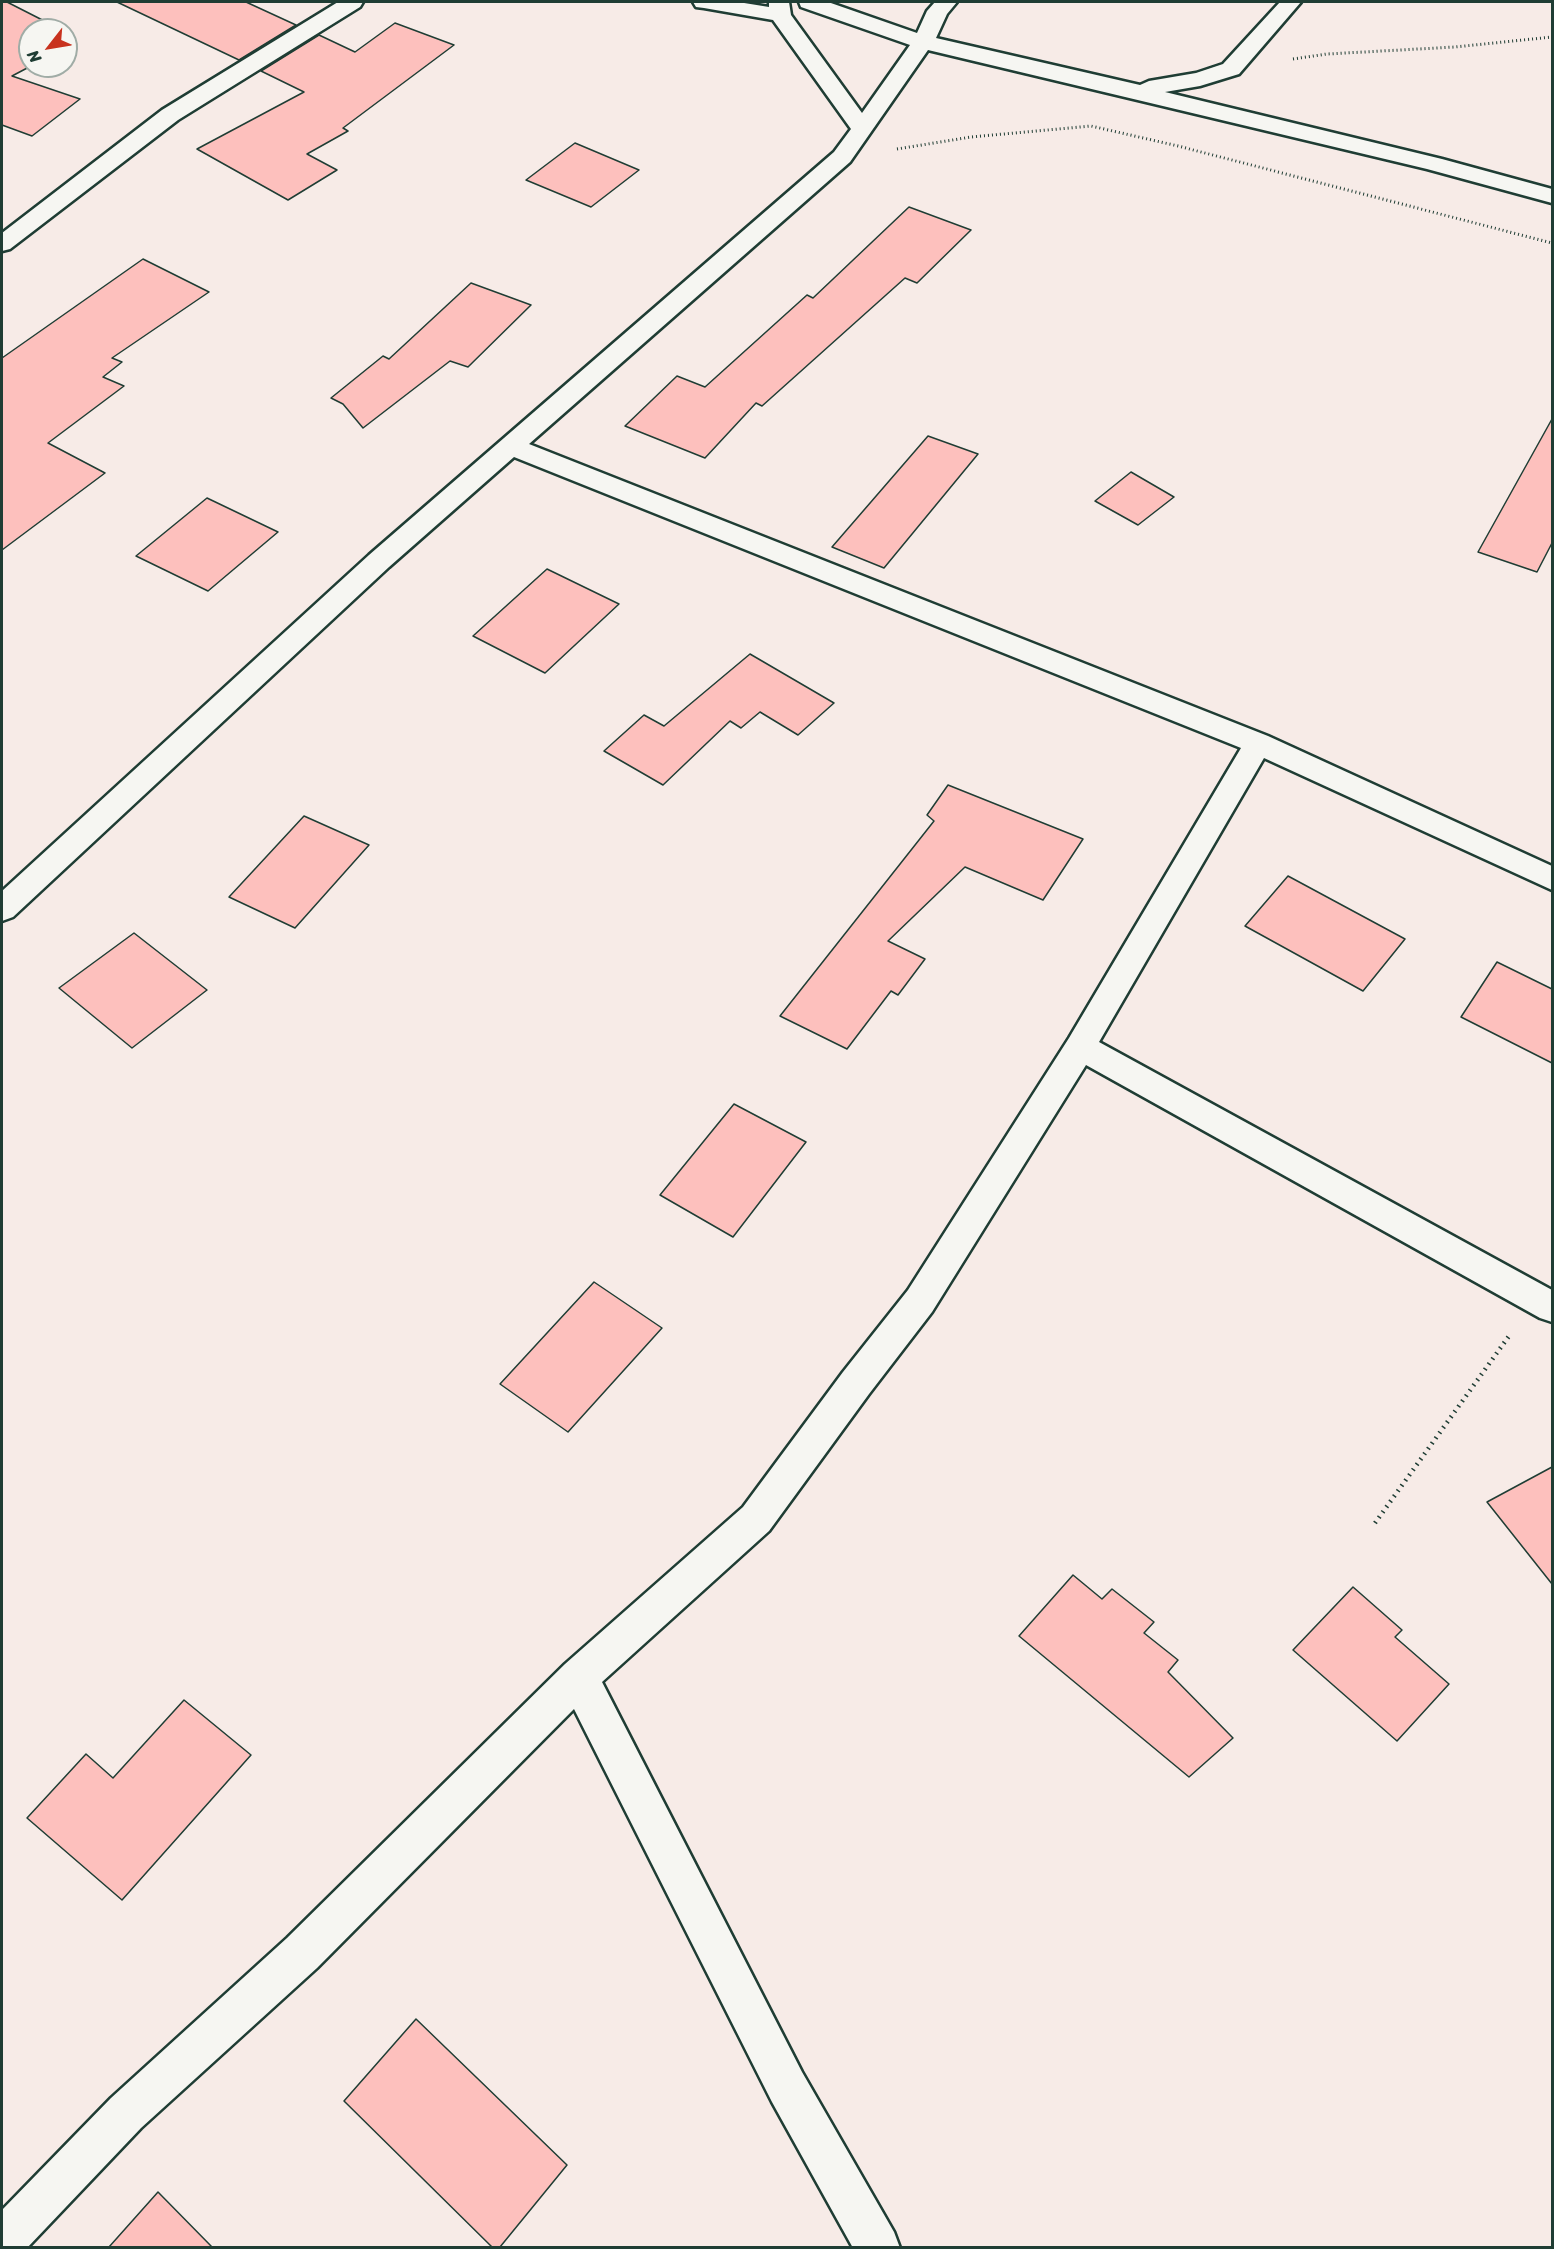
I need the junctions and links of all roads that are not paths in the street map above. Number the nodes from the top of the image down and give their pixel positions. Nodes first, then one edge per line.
1 (352, 2) edge
2 (704, 2) edge
3 (809, 2) edge
4 (947, 2) edge
5 (1291, 2) edge
6 (780, 8) edge
7 (923, 42) junction
8 (1135, 91) junction
9 (861, 127) junction
10 (1552, 196) edge
11 (2, 244) edge
12 (509, 446) junction
13 (1258, 743) junction
14 (1552, 879) edge
15 (2, 909) edge
16 (1080, 1047) junction
17 (1544, 1303) edge
18 (579, 1677) junction
19 (2, 2241) edge
20 (878, 2247) edge

1 - 11 street
2 - 6 street
3 - 7 street
4 - 7 street
5 - 8 street
6 - 9 street
7 - 8 street
7 - 9 street
8 - 10 street
9 - 12 street
12 - 13 street
12 - 15 street
13 - 14 street
13 - 16 street
16 - 17 street
16 - 18 street
18 - 19 street
18 - 20 street

